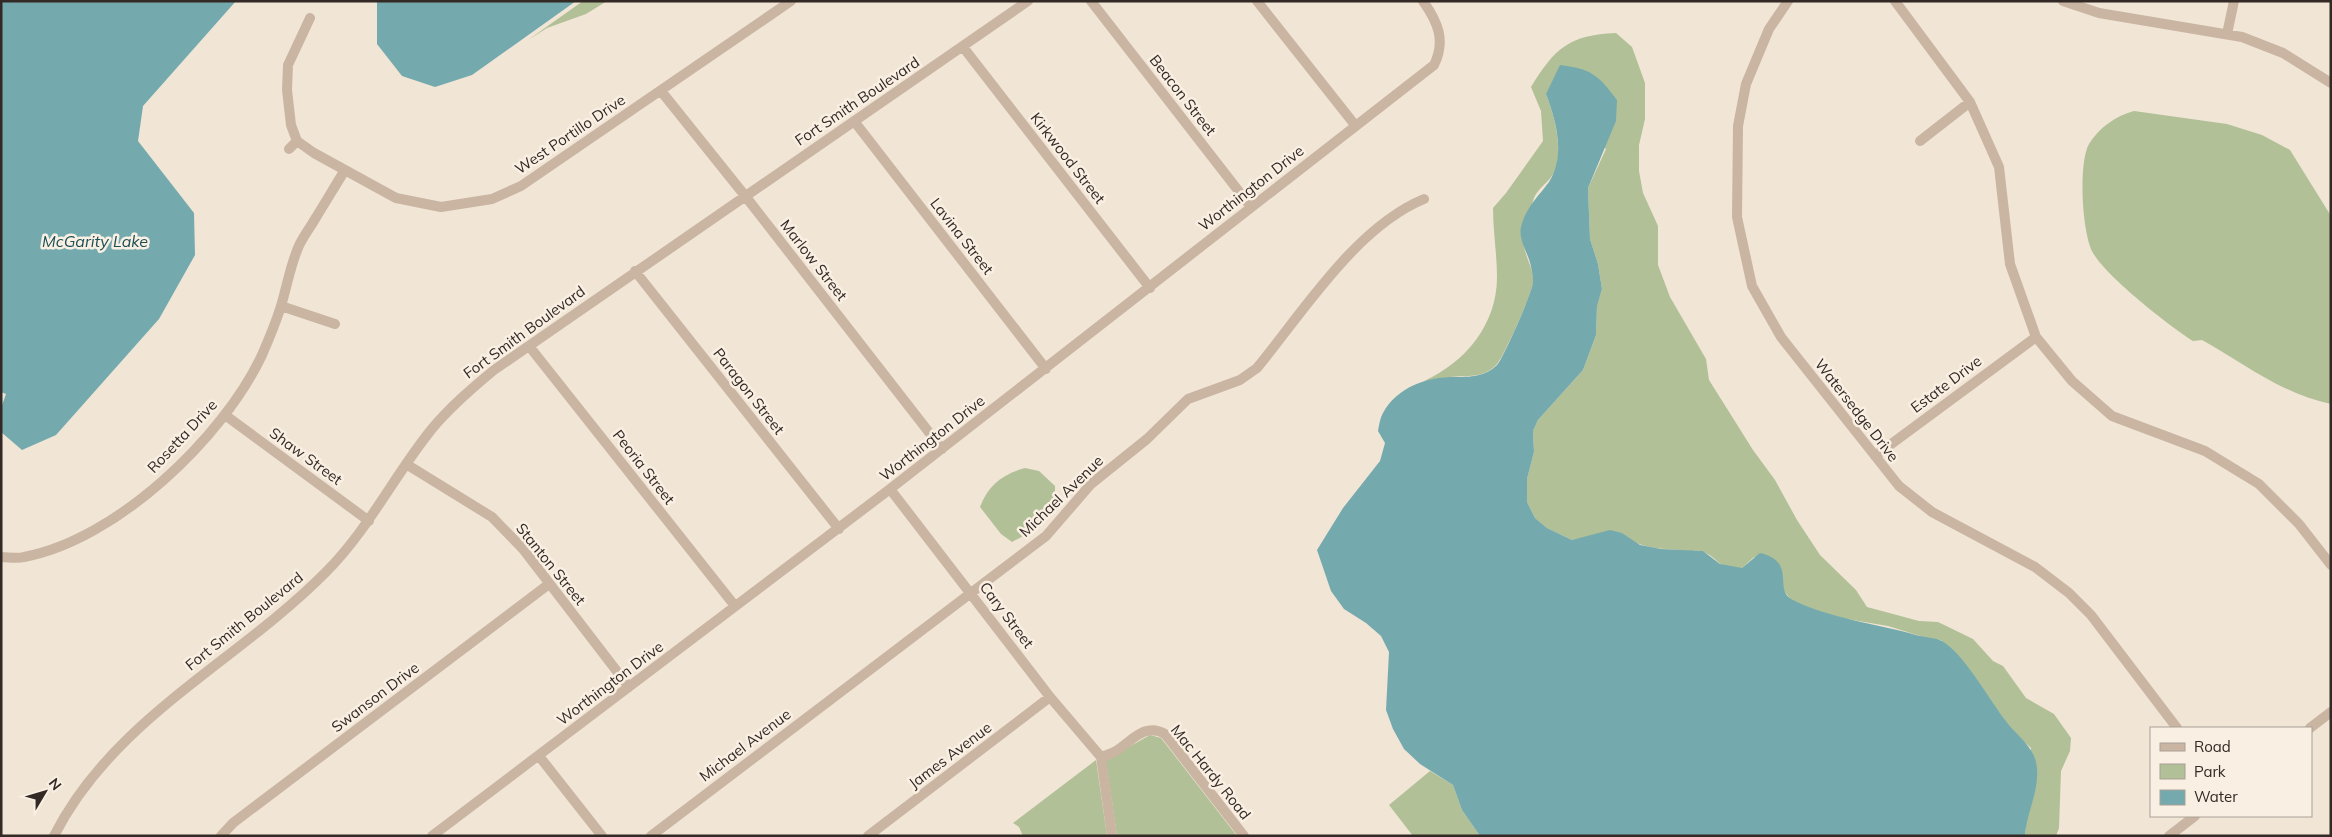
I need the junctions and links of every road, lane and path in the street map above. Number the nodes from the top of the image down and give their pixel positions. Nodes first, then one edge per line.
1 (791, 1) edge
2 (1028, 1) edge
3 (1091, 1) edge
4 (1257, 1) edge
5 (1423, 1) edge
6 (1788, 1) edge
7 (1895, 1) edge
8 (2063, 1) edge
9 (2234, 1) edge
10 (310, 18) dead end
11 (2227, 34) junction
12 (963, 47) junction
13 (2331, 82) edge
14 (661, 91) junction
15 (1970, 102) junction
16 (854, 121) junction
17 (1355, 126) junction
18 (298, 141) junction
19 (1920, 141) dead end
20 (289, 149) dead end
21 (344, 170) junction
22 (746, 196) junction
23 (1424, 199) dead end
24 (1252, 207) junction
25 (636, 271) junction
26 (1150, 288) junction
27 (281, 306) junction
28 (335, 324) dead end
29 (2036, 337) junction
30 (529, 346) junction
31 (1046, 369) junction
32 (225, 415) junction
33 (942, 449) junction
34 (1875, 456) junction
35 (406, 464) junction
36 (890, 490) junction
37 (369, 521) junction
38 (838, 528) junction
39 (1, 557) edge
40 (2331, 565) edge
41 (549, 584) junction
42 (971, 592) junction
43 (735, 606) junction
44 (629, 687) junction
45 (1050, 697) junction
46 (2331, 712) edge
47 (2176, 727) edge
48 (2311, 727) edge
49 (539, 756) junction
50 (1101, 757) junction
51 (2194, 817) edge
52 (433, 835) edge
53 (54, 836) edge
54 (221, 836) edge
55 (602, 836) edge
56 (651, 836) edge
57 (868, 836) edge
58 (1112, 836) edge
59 (1244, 836) edge
60 (2169, 836) edge

1 - 14 street, West Portillo Drive
2 - 12 street, Fort Smith Boulevard
3 - 24 street, Beacon Street
4 - 17 street
5 - 17 street, Worthington Drive
6 - 34 street, Watersedge Drive
7 - 15 street
8 - 11 street
9 - 11 street
10 - 18 street
11 - 13 street
12 - 16 street, Fort Smith Boulevard
12 - 26 street, Kirkwood Street
14 - 21 street, West Portillo Drive
14 - 22 street, Marlow Street
15 - 19 street
15 - 29 street
16 - 22 street, Fort Smith Boulevard
16 - 31 street, Lavina Street
17 - 24 street, Worthington Drive
18 - 20 street
18 - 21 street, West Portillo Drive
21 - 27 street, Rosetta Drive
22 - 25 street, Fort Smith Boulevard
22 - 33 street, Marlow Street
23 - 42 street, Michael Avenue
24 - 26 street, Worthington Drive
25 - 30 street, Fort Smith Boulevard
25 - 38 street, Paragon Street
26 - 31 street, Worthington Drive
27 - 28 street
27 - 32 street, Rosetta Drive
29 - 34 street, Estate Drive
29 - 40 street
30 - 35 street, Fort Smith Boulevard
30 - 43 street, Peoria Street
31 - 33 street, Worthington Drive
32 - 37 street, Shaw Street
32 - 39 street, Rosetta Drive
33 - 36 street, Worthington Drive
34 - 47 street, Watersedge Drive
35 - 37 street, Fort Smith Boulevard
35 - 41 street, Stanton Street
36 - 38 street, Worthington Drive
36 - 42 street, Cary Street
37 - 53 street, Fort Smith Boulevard
38 - 43 street, Worthington Drive
41 - 44 street, Stanton Street
41 - 54 street, Swanson Drive
42 - 45 street, Cary Street
42 - 56 street, Michael Avenue
43 - 44 street, Worthington Drive
44 - 49 street, Worthington Drive
45 - 50 street, Cary Street
45 - 57 street, James Avenue
46 - 48 street
49 - 52 street, Worthington Drive
49 - 55 street
50 - 58 street
50 - 59 street, Mac Hardy Road
51 - 60 street

